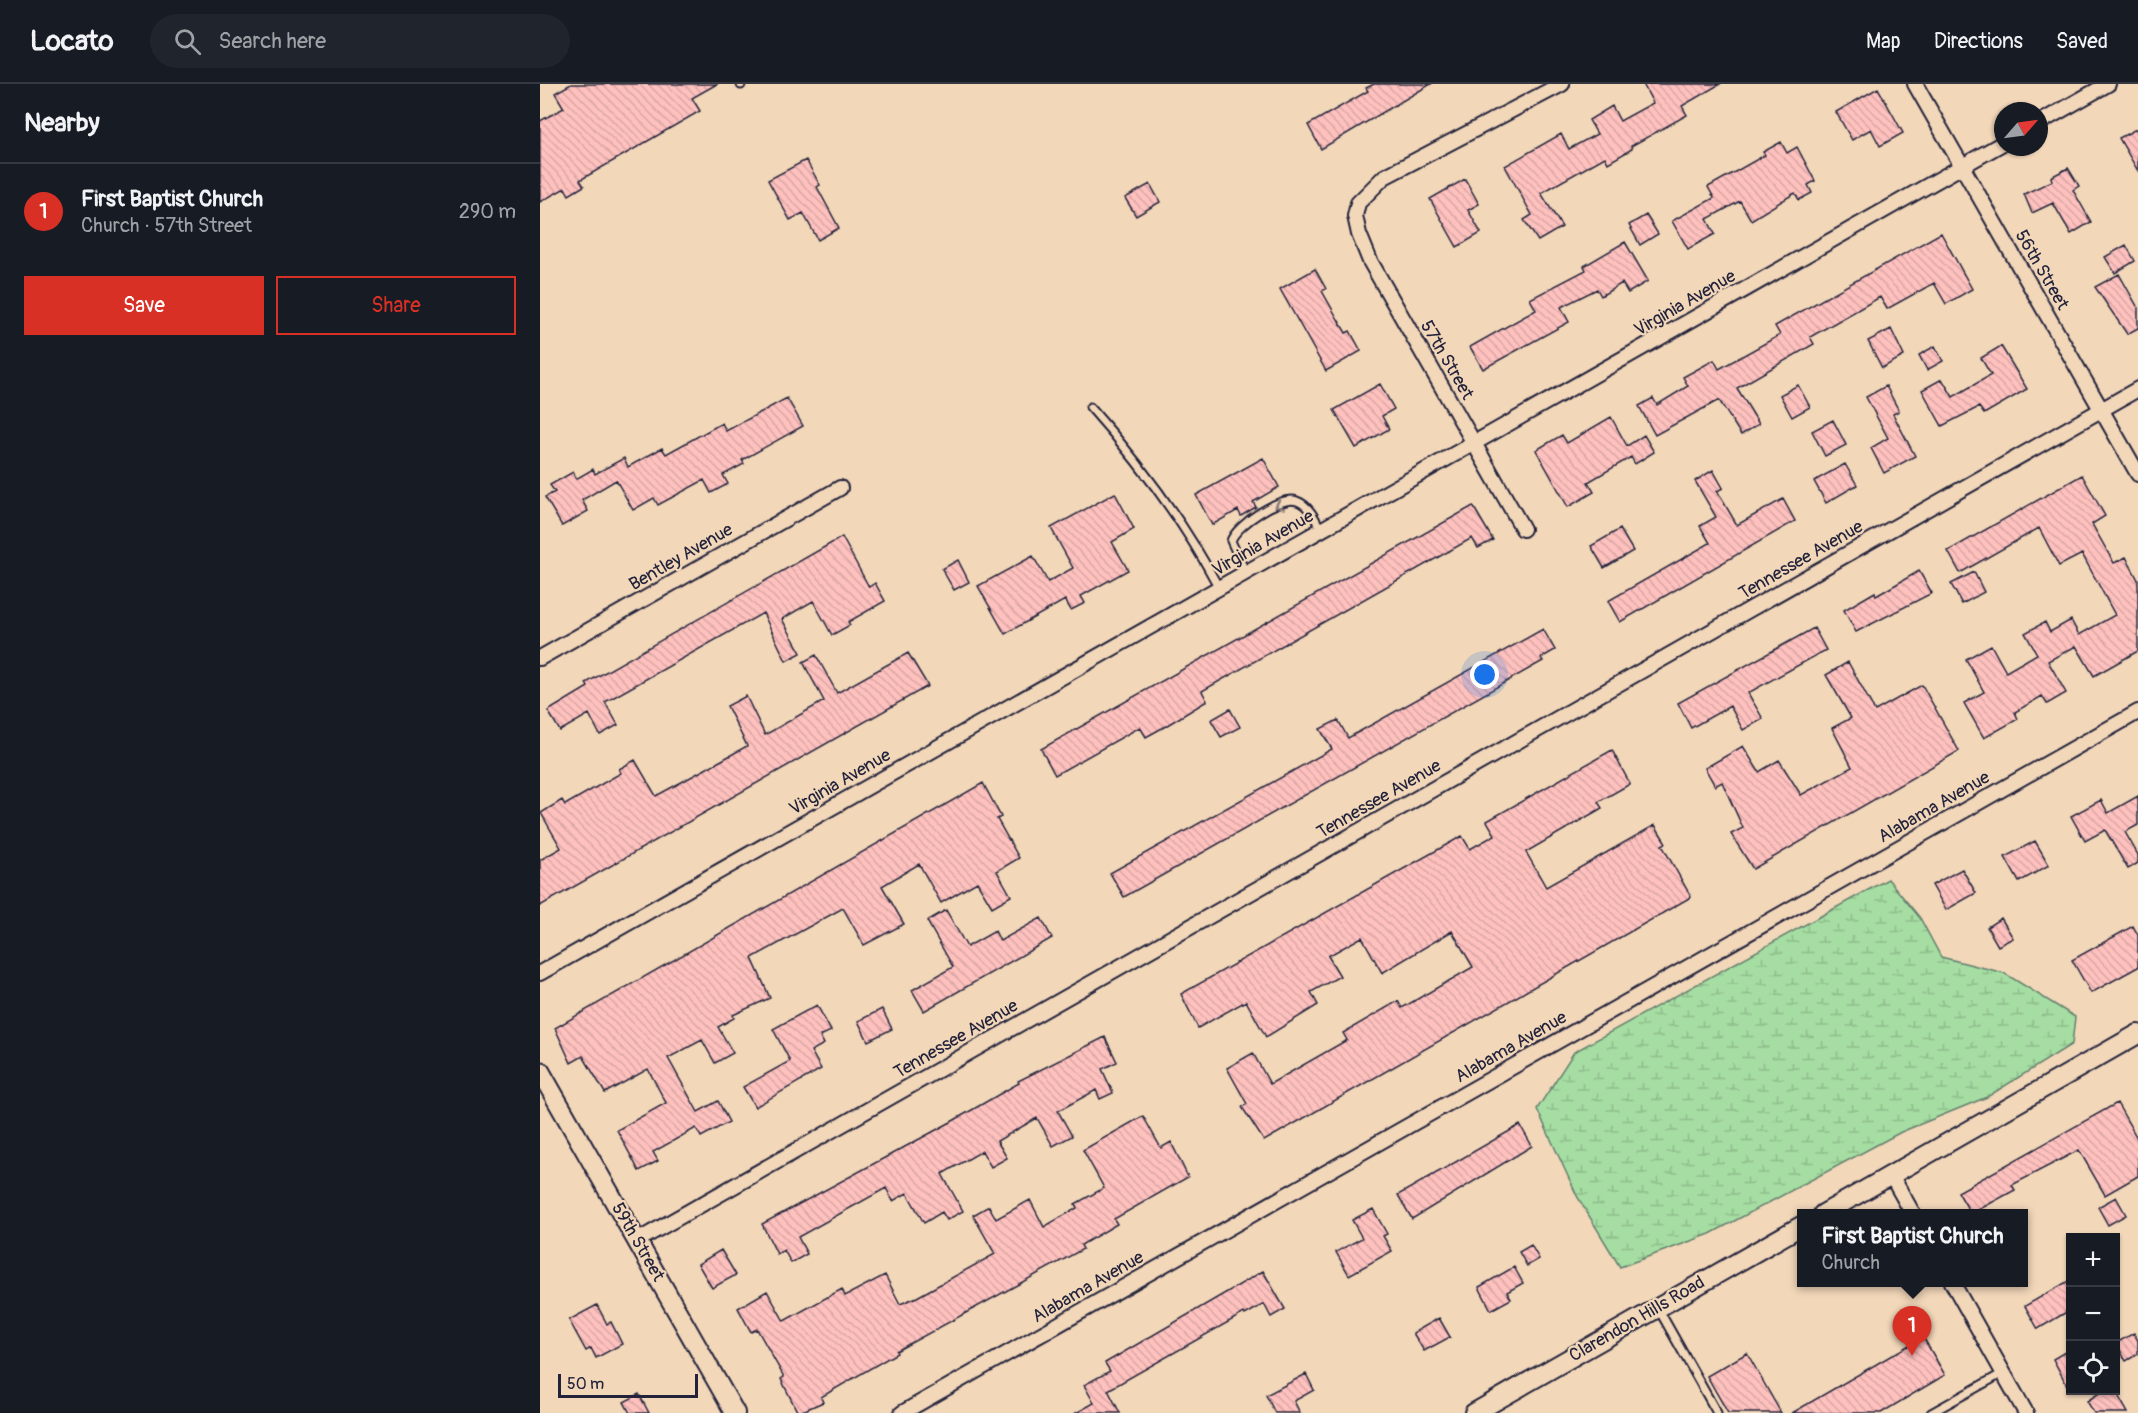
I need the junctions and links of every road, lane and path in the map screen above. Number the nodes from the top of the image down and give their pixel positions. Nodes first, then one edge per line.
1 (1562, 84) edge
2 (1915, 84) edge
3 (2108, 84) edge
4 (2048, 118) edge
5 (1994, 148) edge
6 (1962, 167) junction
7 (2138, 389) edge
8 (1090, 408) dead end
9 (2101, 410) junction
10 (1474, 443) junction
11 (2138, 474) edge
12 (840, 488) dead end
13 (1523, 529) dead end
14 (1321, 530) junction
15 (1246, 573) junction
16 (1219, 588) junction
17 (540, 658) edge
18 (2138, 712) edge
19 (540, 973) edge
20 (2137, 1037) edge
21 (540, 1071) edge
22 (1891, 1175) junction
23 (1832, 1209) edge
24 (1909, 1209) edge
25 (1797, 1228) edge
26 (637, 1241) junction
27 (1955, 1287) edge
28 (1658, 1308) junction
29 (2003, 1373) junction
30 (735, 1413) edge
31 (902, 1413) edge
32 (1474, 1413) edge
33 (1717, 1413) edge
34 (1931, 1413) edge
35 (2026, 1413) edge

1 - 10 street, 57th Street
2 - 6 street, 56th Street
3 - 4 street
5 - 6 street, Virginia Avenue
6 - 9 street, 56th Street
6 - 10 street, Virginia Avenue
7 - 9 street, Tennessee Avenue
8 - 16 lane
9 - 11 street, 56th Street
9 - 26 street, Tennessee Avenue
10 - 13 street, 57th Street
10 - 14 street, Virginia Avenue
12 - 17 street, Bentley Avenue
14 - 15 street, Virginia Avenue
14 -> 15 lane
15 - 16 street, Virginia Avenue
16 - 19 street, Virginia Avenue
18 - 31 street, Alabama Avenue
20 - 22 street
21 - 26 street, 59th Street
22 - 23 street
22 - 24 street
25 - 28 street, Clarendon Hills Road
26 - 30 street, 59th Street
27 - 29 street
28 - 32 street, Clarendon Hills Road
28 - 33 lane
29 - 34 lane
29 - 35 street

